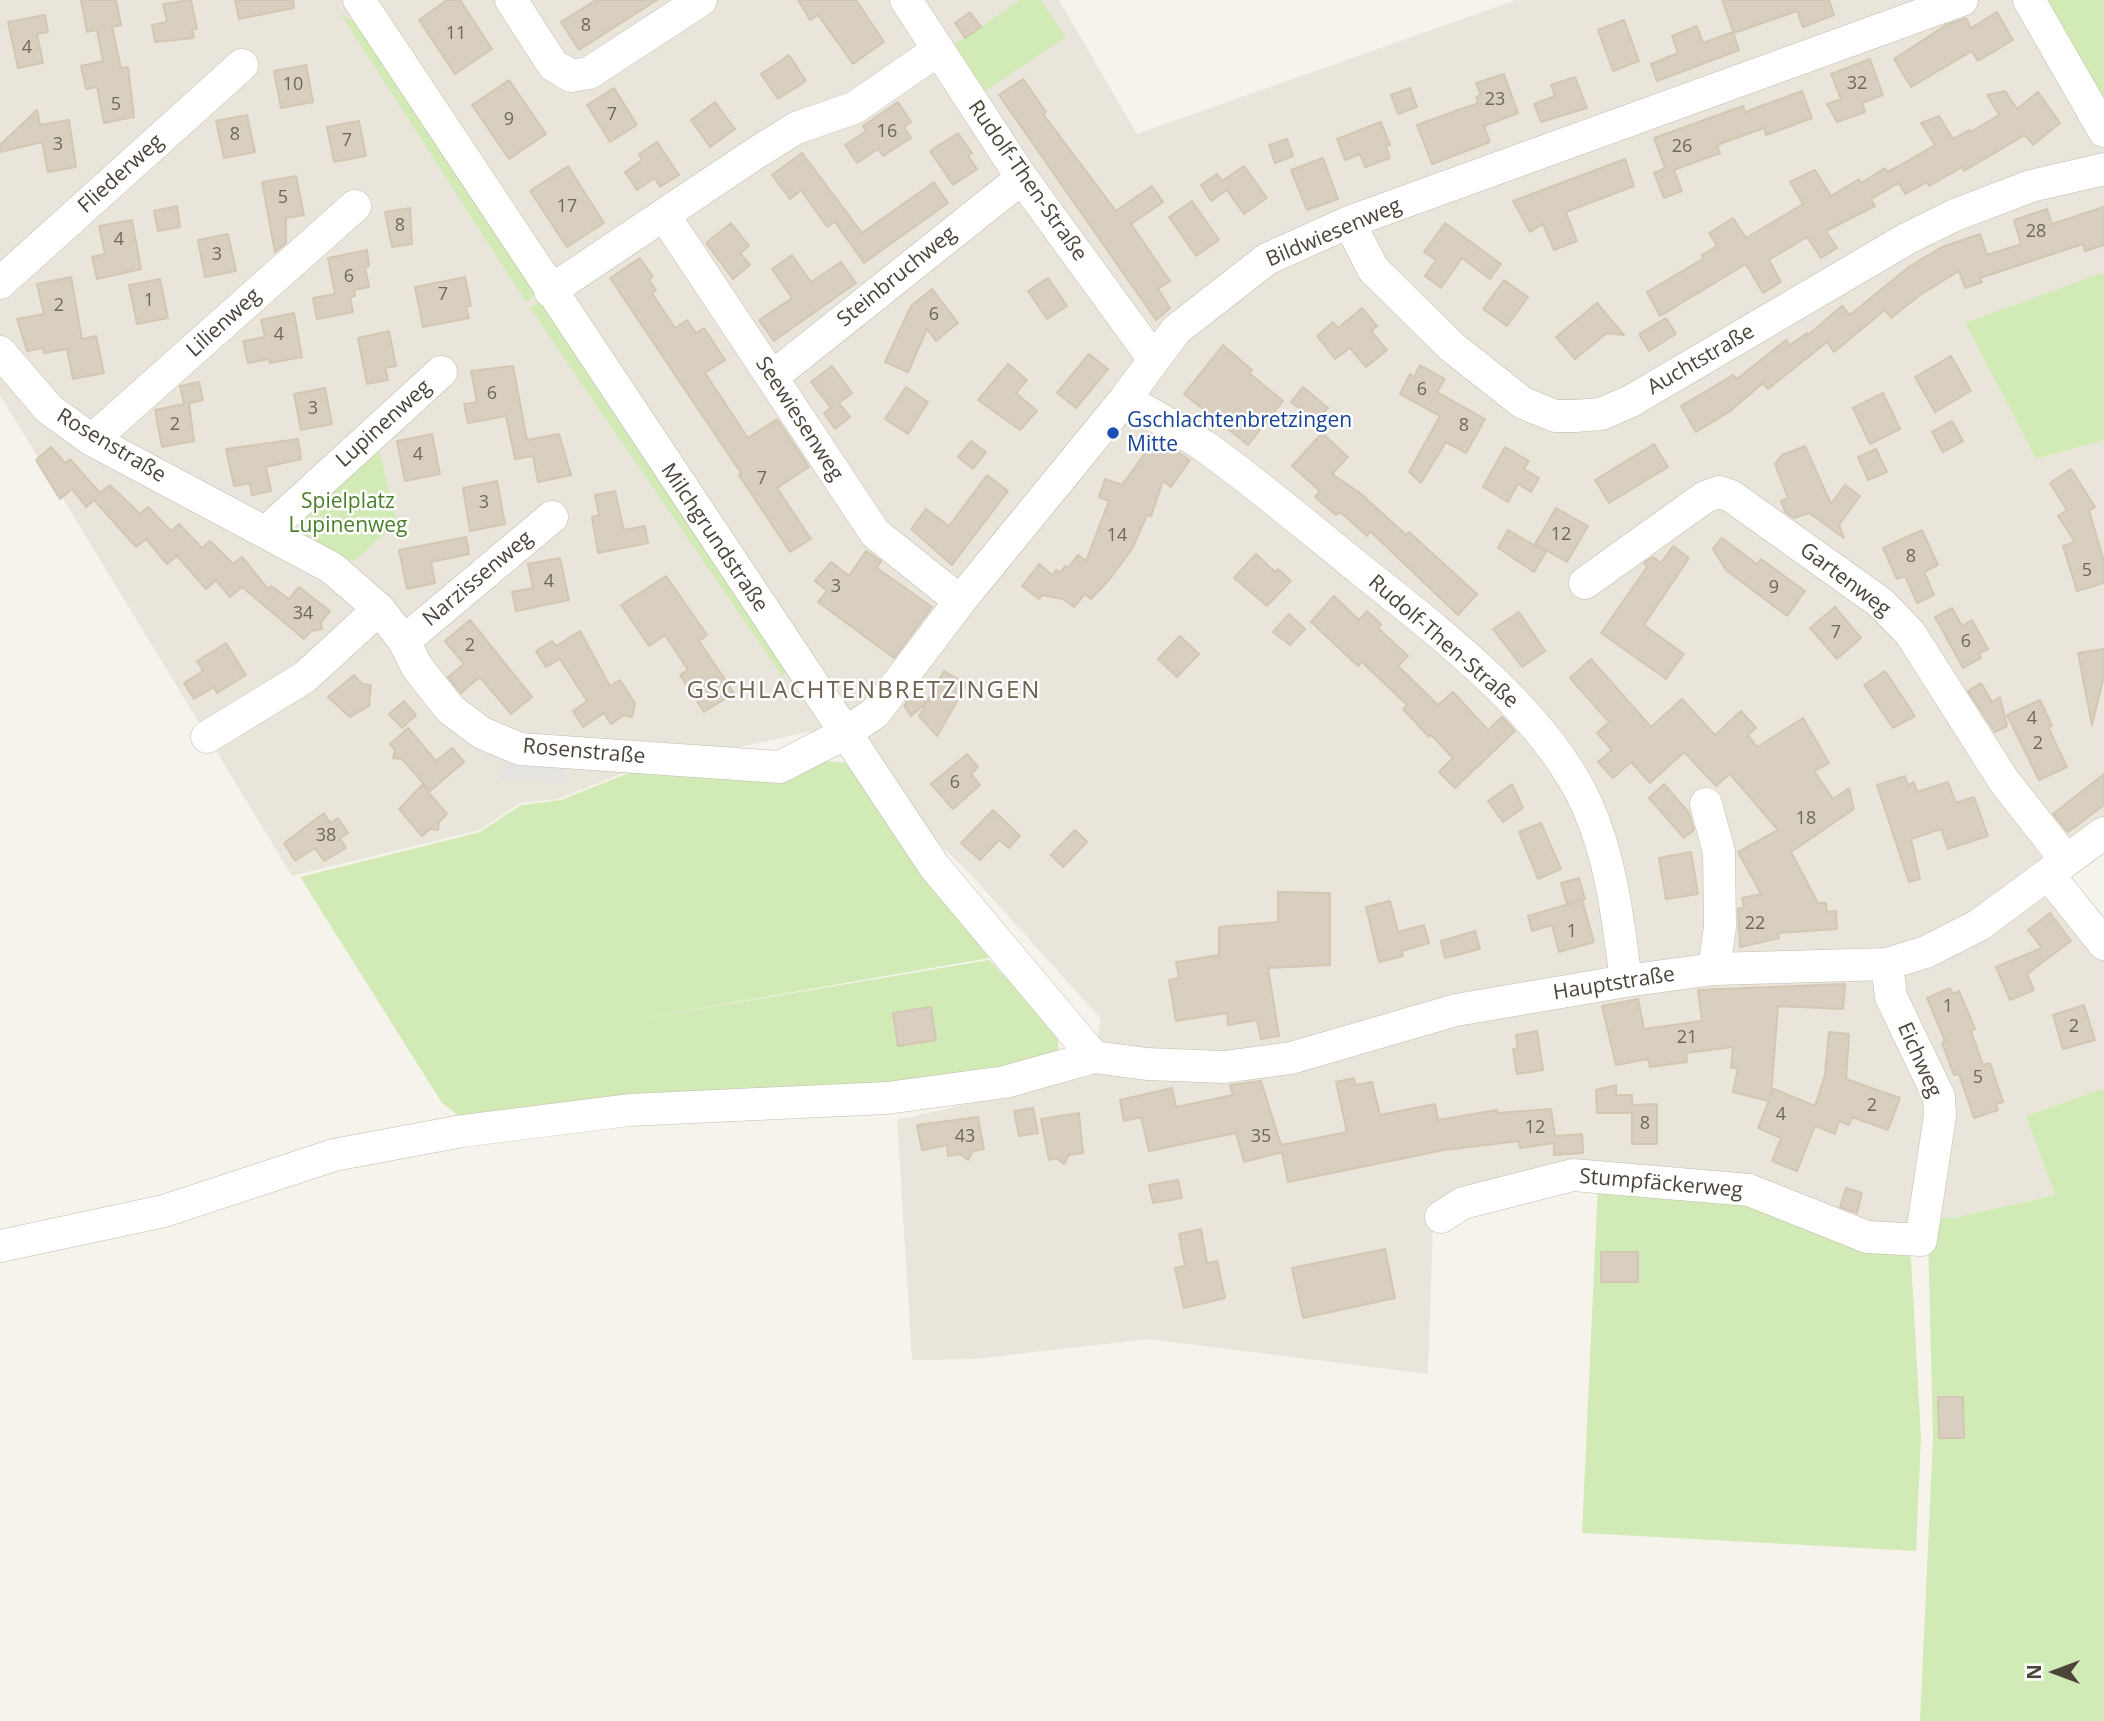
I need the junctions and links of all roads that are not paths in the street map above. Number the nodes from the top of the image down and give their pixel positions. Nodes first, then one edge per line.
1 (511, 0) edge
2 (701, 0) edge
3 (906, 0) edge
4 (1962, 0) edge
5 (2029, 0) edge
6 (369, 4) edge
7 (938, 50) junction
8 (242, 65) dead end
9 (2104, 131) edge
10 (2104, 169) edge
11 (1022, 178) junction
12 (355, 206) dead end
13 (664, 215) junction
14 (1349, 222) junction
15 (0, 283) edge
16 (551, 291) junction
17 (0, 352) edge
18 (1153, 358) junction
19 (441, 372) dead end
20 (772, 377) junction
21 (1125, 398) junction
22 (92, 440) junction
23 (552, 517) dead end
24 (266, 532) junction
25 (1585, 583) dead end
26 (960, 601) junction
27 (379, 609) junction
28 (404, 642) junction
29 (844, 734) junction
30 (207, 737) dead end
31 (1706, 804) dead end
32 (2104, 833) edge
33 (2057, 867) junction
34 (2104, 944) edge
35 (1887, 964) junction
36 (1714, 969) junction
37 (1626, 981) junction
38 (1094, 1057) junction
39 (1441, 1217) dead end
40 (1921, 1240) joint
41 (0, 1246) edge

1 - 2 street
3 - 7 street, Rudolf-Then-Straße
4 - 14 street, Bildwiesenweg
5 - 9 street
6 - 16 street, Milchgrundstraße
7 - 11 street, Rudolf-Then-Straße
7 - 13 street
8 - 15 street, Fliederweg
10 - 14 street, Auchtstraße
11 - 18 street, Rudolf-Then-Straße
11 - 20 street, Steinbruchweg
12 - 22 street, Lilienweg
13 - 16 street
13 - 20 street, Seewiesenweg
14 - 18 street, Bildwiesenweg
16 - 29 street, Milchgrundstraße
17 - 22 street, Rosenstraße
18 - 21 street, Bildwiesenweg
19 - 24 street, Lupinenweg
20 - 26 street, Seewiesenweg
21 - 26 street, Bildwiesenweg
21 - 37 street, Rudolf-Then-Straße
22 - 24 street, Rosenstraße
23 - 28 street, Narzissenweg
24 - 27 street, Rosenstraße
25 - 33 street, Gartenweg
26 - 29 street, Bildwiesenweg
27 - 28 street, Rosenstraße
27 - 30 street
28 - 29 street, Rosenstraße
29 - 38 street, Milchgrundstraße
31 - 36 street
32 - 33 street, Hauptstraße
33 - 34 street, Gartenweg
33 - 35 street, Hauptstraße
35 - 36 street, Hauptstraße
35 - 40 street, Eichweg
36 - 37 street, Hauptstraße
37 - 38 street, Hauptstraße
38 - 41 street
39 - 40 street, Stumpfäckerweg

